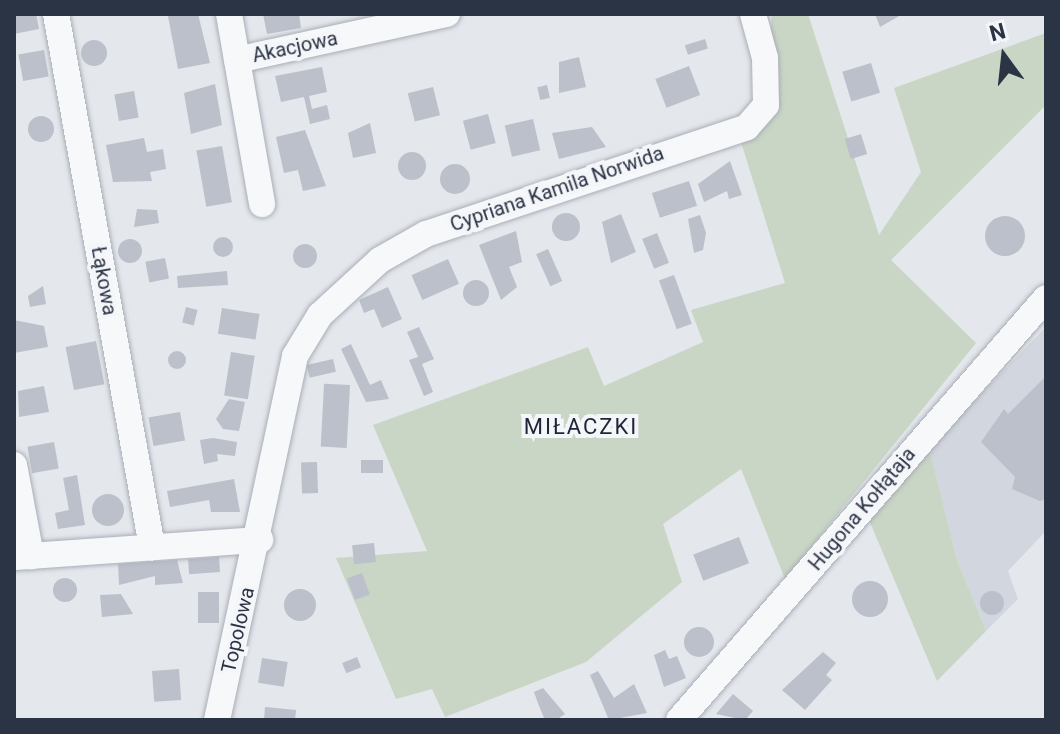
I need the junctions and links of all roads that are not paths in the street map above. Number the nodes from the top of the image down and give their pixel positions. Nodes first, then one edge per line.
1 (56, 14) edge
2 (229, 14) edge
3 (447, 14) edge
4 (753, 14) edge
5 (237, 60) junction
6 (262, 204) dead end
7 (1046, 298) edge
8 (14, 465) edge
9 (260, 540) junction
10 (152, 547) junction
11 (23, 556) edge
12 (217, 720) edge
13 (679, 720) edge

1 - 10 street, Łąkowa
2 - 5 street
3 - 5 street, Akacjowa
4 - 9 street, Cypriana Kamila Norwida
5 - 6 street
7 - 13 street, Hugona Kołłątaja
8 - 11 street
9 - 10 street
9 - 12 street, Topolowa
10 - 11 street

